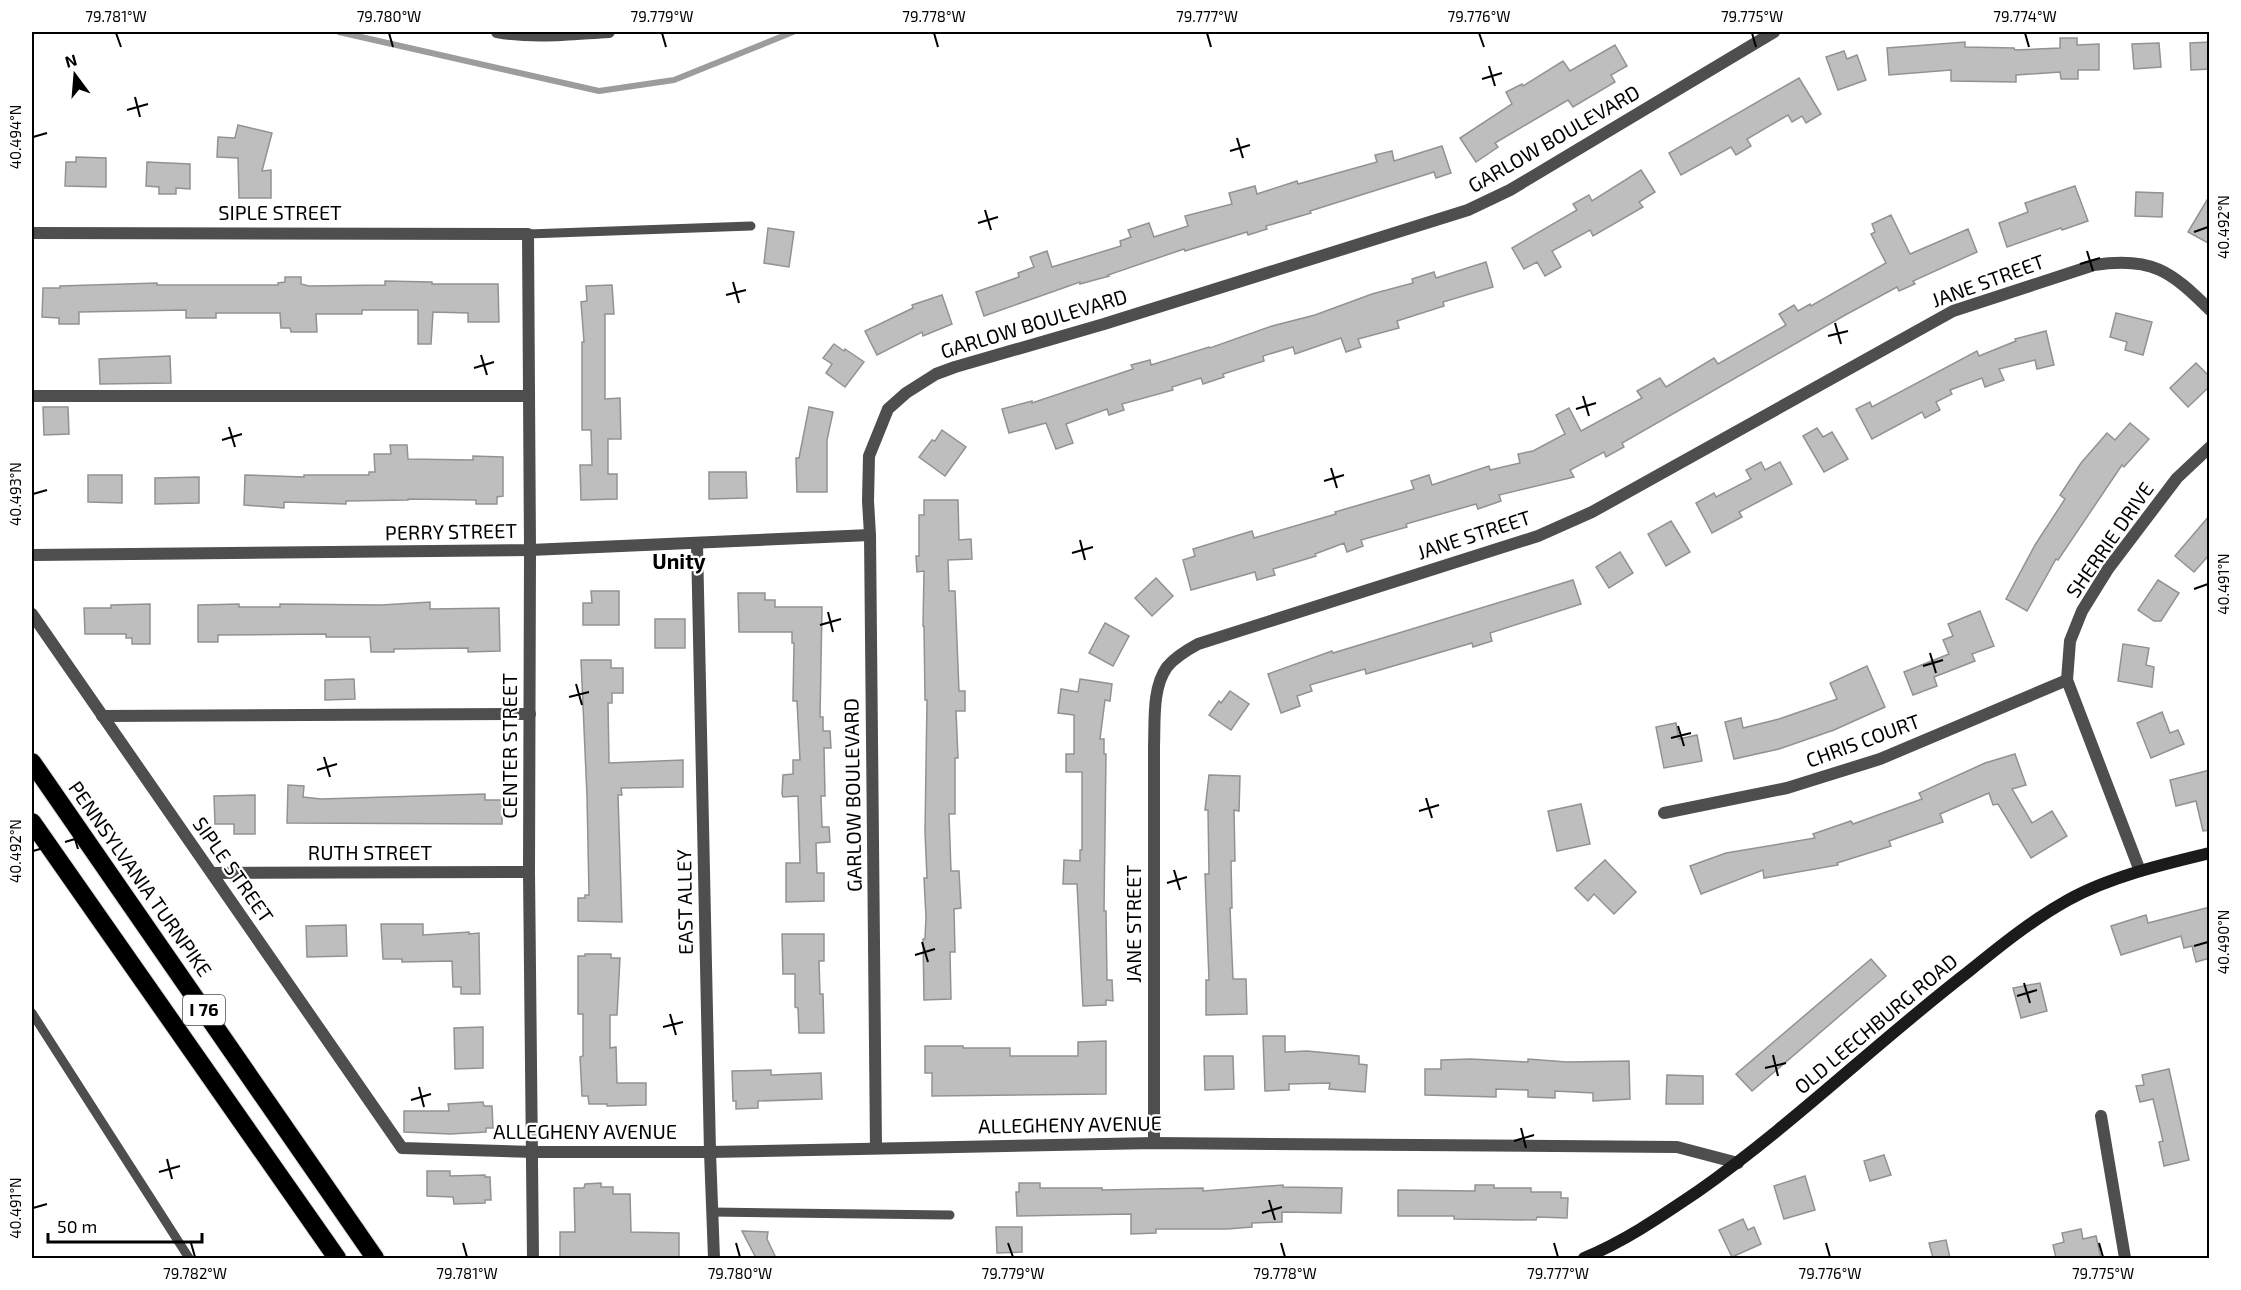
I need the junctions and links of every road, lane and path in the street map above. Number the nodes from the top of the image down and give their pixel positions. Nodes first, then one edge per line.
1 (497, 32) edge
2 (609, 32) edge
3 (1774, 32) edge
4 (751, 226) dead end
5 (32, 233) edge
6 (528, 234) junction
7 (2210, 310) edge
8 (32, 396) edge
9 (529, 396) junction
10 (2210, 447) edge
11 (870, 535) junction
12 (697, 544) junction
13 (530, 550) junction
14 (32, 555) edge
15 (32, 614) edge
16 (2067, 680) junction
17 (530, 714) junction
18 (102, 716) junction
19 (32, 762) edge
20 (1664, 813) dead end
21 (32, 822) edge
22 (2210, 853) edge
23 (2140, 871) junction
24 (529, 872) junction
25 (212, 873) junction
26 (32, 1013) edge
27 (2101, 1116) dead end
28 (1154, 1143) junction
29 (402, 1148) joint
30 (876, 1148) junction
31 (534, 1152) junction
32 (710, 1152) junction
33 (1737, 1163) junction
34 (712, 1212) junction
35 (950, 1215) dead end
36 (189, 1258) edge
37 (337, 1258) edge
38 (375, 1258) edge
39 (533, 1258) edge
40 (714, 1258) edge
41 (1584, 1258) edge
42 (2125, 1258) edge

1 - 2 street
3 - 11 street, GARLOW BOULEVARD
4 - 6 lane
5 - 6 street, SIPLE STREET
6 - 9 street, CENTER STREET
7 - 28 street, JANE STREET
8 - 9 street
9 - 13 street, CENTER STREET
10 - 16 street, SHERRIE DRIVE
11 - 12 street, PERRY STREET
11 - 30 street, GARLOW BOULEVARD
12 - 13 street, PERRY STREET
12 - 32 street, EAST ALLEY
13 - 14 street, PERRY STREET
13 - 17 street, CENTER STREET
15 - 18 street, SIPLE STREET
16 - 20 street, CHRIS COURT
16 - 23 street, SHERRIE DRIVE
17 - 18 street
17 - 24 street, CENTER STREET
18 - 25 street, SIPLE STREET
19 - 38 highway, PENNSYLVANIA TURNPIKE / I 76
21 - 37 highway, I 76
22 - 23 street, OLD LEECHBURG ROAD
23 - 33 street, OLD LEECHBURG ROAD
24 - 25 street, RUTH STREET
24 - 31 street, CENTER STREET
25 - 29 street, SIPLE STREET
26 - 36 lane
27 - 42 street
28 - 30 street, ALLEGHENY AVENUE
28 - 33 street, ALLEGHENY AVENUE
29 - 31 street, ALLEGHENY AVENUE
30 - 32 street, ALLEGHENY AVENUE
31 - 32 street, ALLEGHENY AVENUE
31 - 39 street, CENTER STREET
32 - 34 street, EAST ALLEY
33 - 41 street, OLD LEECHBURG ROAD
34 - 35 lane
34 - 40 street, EAST ALLEY

